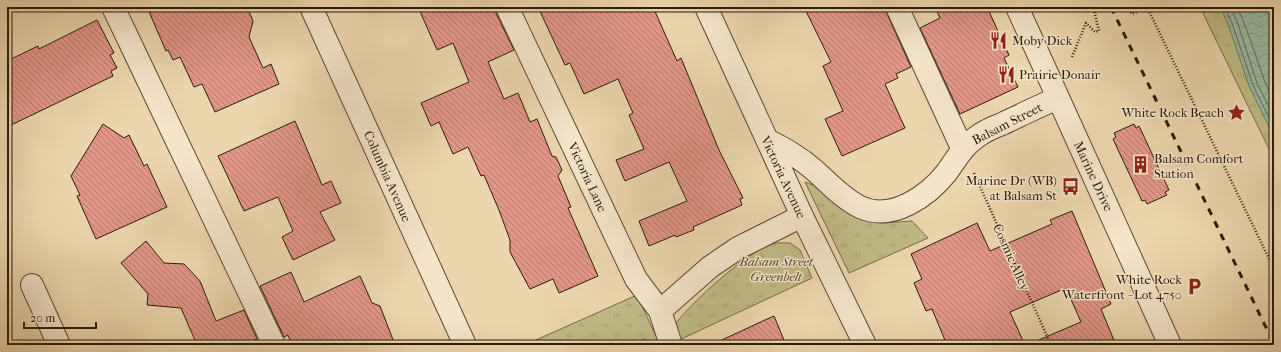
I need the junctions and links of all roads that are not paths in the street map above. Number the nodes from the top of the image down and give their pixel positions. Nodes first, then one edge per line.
1 (113, 7) edge
2 (311, 7) edge
3 (507, 7) edge
4 (706, 7) edge
5 (898, 7) edge
6 (1017, 7) edge
7 (1058, 98) junction
8 (767, 140) junction
9 (962, 148) junction
10 (802, 216) junction
11 (32, 285) dead end
12 (660, 311) junction
13 (59, 345) edge
14 (274, 345) edge
15 (465, 345) edge
16 (671, 345) edge
17 (865, 345) edge
18 (1170, 345) edge

1 - 14 street
2 - 15 street, Columbia Avenue
3 - 12 street, Victoria Lane
4 - 8 street, Victoria Avenue
5 - 9 street
6 - 7 street, Marine Drive
7 - 9 street, Balsam Street
7 - 18 street, Marine Drive
8 - 9 street, Balsam Street
8 - 10 street, Victoria Avenue
10 - 12 street
10 - 17 street, Victoria Avenue
11 - 13 street
12 - 16 street, Victoria Lane

